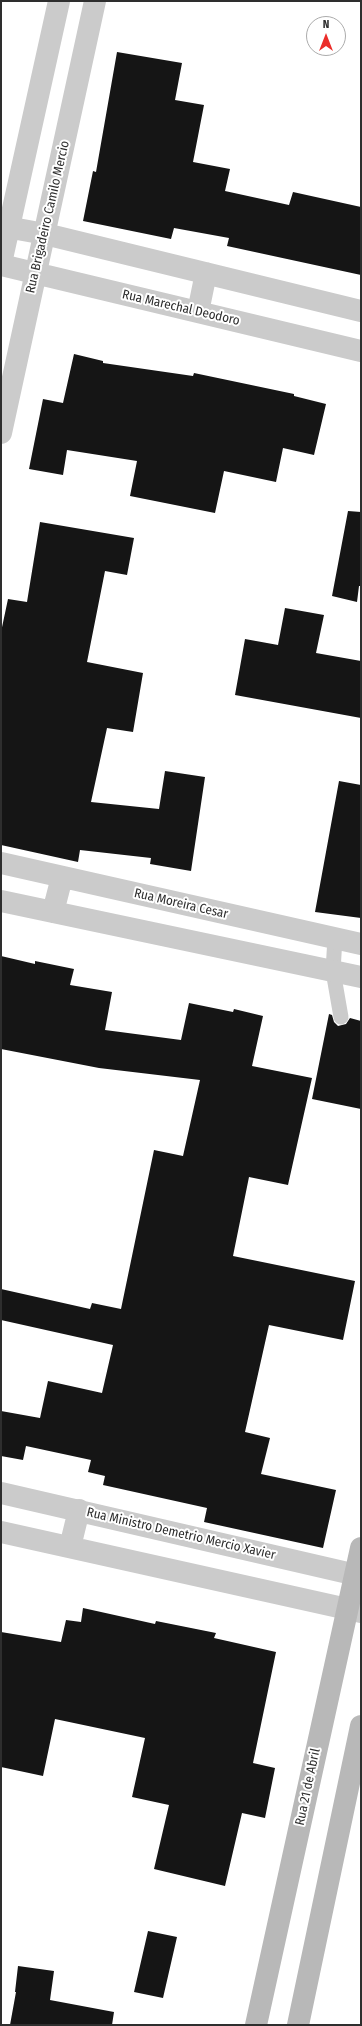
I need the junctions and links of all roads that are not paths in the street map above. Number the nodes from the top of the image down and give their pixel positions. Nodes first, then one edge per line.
1 (59, 1) edge
2 (96, 1) edge
3 (6, 227) edge
4 (45, 234) junction
5 (1, 264) edge
6 (206, 273) junction
7 (35, 274) junction
8 (361, 310) edge
9 (198, 312) junction
10 (361, 351) edge
11 (1, 433) edge
12 (1, 863) edge
13 (62, 877) junction
14 (1, 901) edge
15 (53, 912) junction
16 (335, 938) junction
17 (361, 944) edge
18 (333, 971) junction
19 (361, 977) edge
20 (341, 1017) dead end
21 (1, 1493) edge
22 (79, 1510) junction
23 (1, 1532) edge
24 (70, 1547) junction
25 (361, 1548) edge
26 (358, 1575) edge
27 (354, 1611) edge
28 (361, 1726) edge
29 (256, 2025) edge
30 (298, 2025) edge

1 - 3 street
2 - 4 street, Rua Brigadeiro Camilo Mercio
3 - 4 street
3 - 5 street
4 - 6 street
4 - 7 street, Rua Brigadeiro Camilo Mercio
5 - 7 street, Rua Marechal Deodoro
6 - 8 street
6 - 9 street
7 - 9 street, Rua Marechal Deodoro
7 - 11 street, Rua Brigadeiro Camilo Mercio
9 - 10 street, Rua Marechal Deodoro
12 - 13 street, Rua Moreira Cesar
13 - 15 street
13 - 16 street, Rua Moreira Cesar
14 - 15 street
15 - 18 street
16 - 17 street, Rua Moreira Cesar
16 - 18 lane
18 - 19 street
18 - 20 lane
21 - 22 street, Rua Ministro Demetrio Mercio Xavier
22 - 24 street
22 - 26 street, Rua Ministro Demetrio Mercio Xavier
23 - 24 street
24 - 27 street
25 - 26 street, Rua 21 de Abril
26 - 27 street, Rua 21 de Abril
27 - 29 street, Rua 21 de Abril
28 - 30 street

